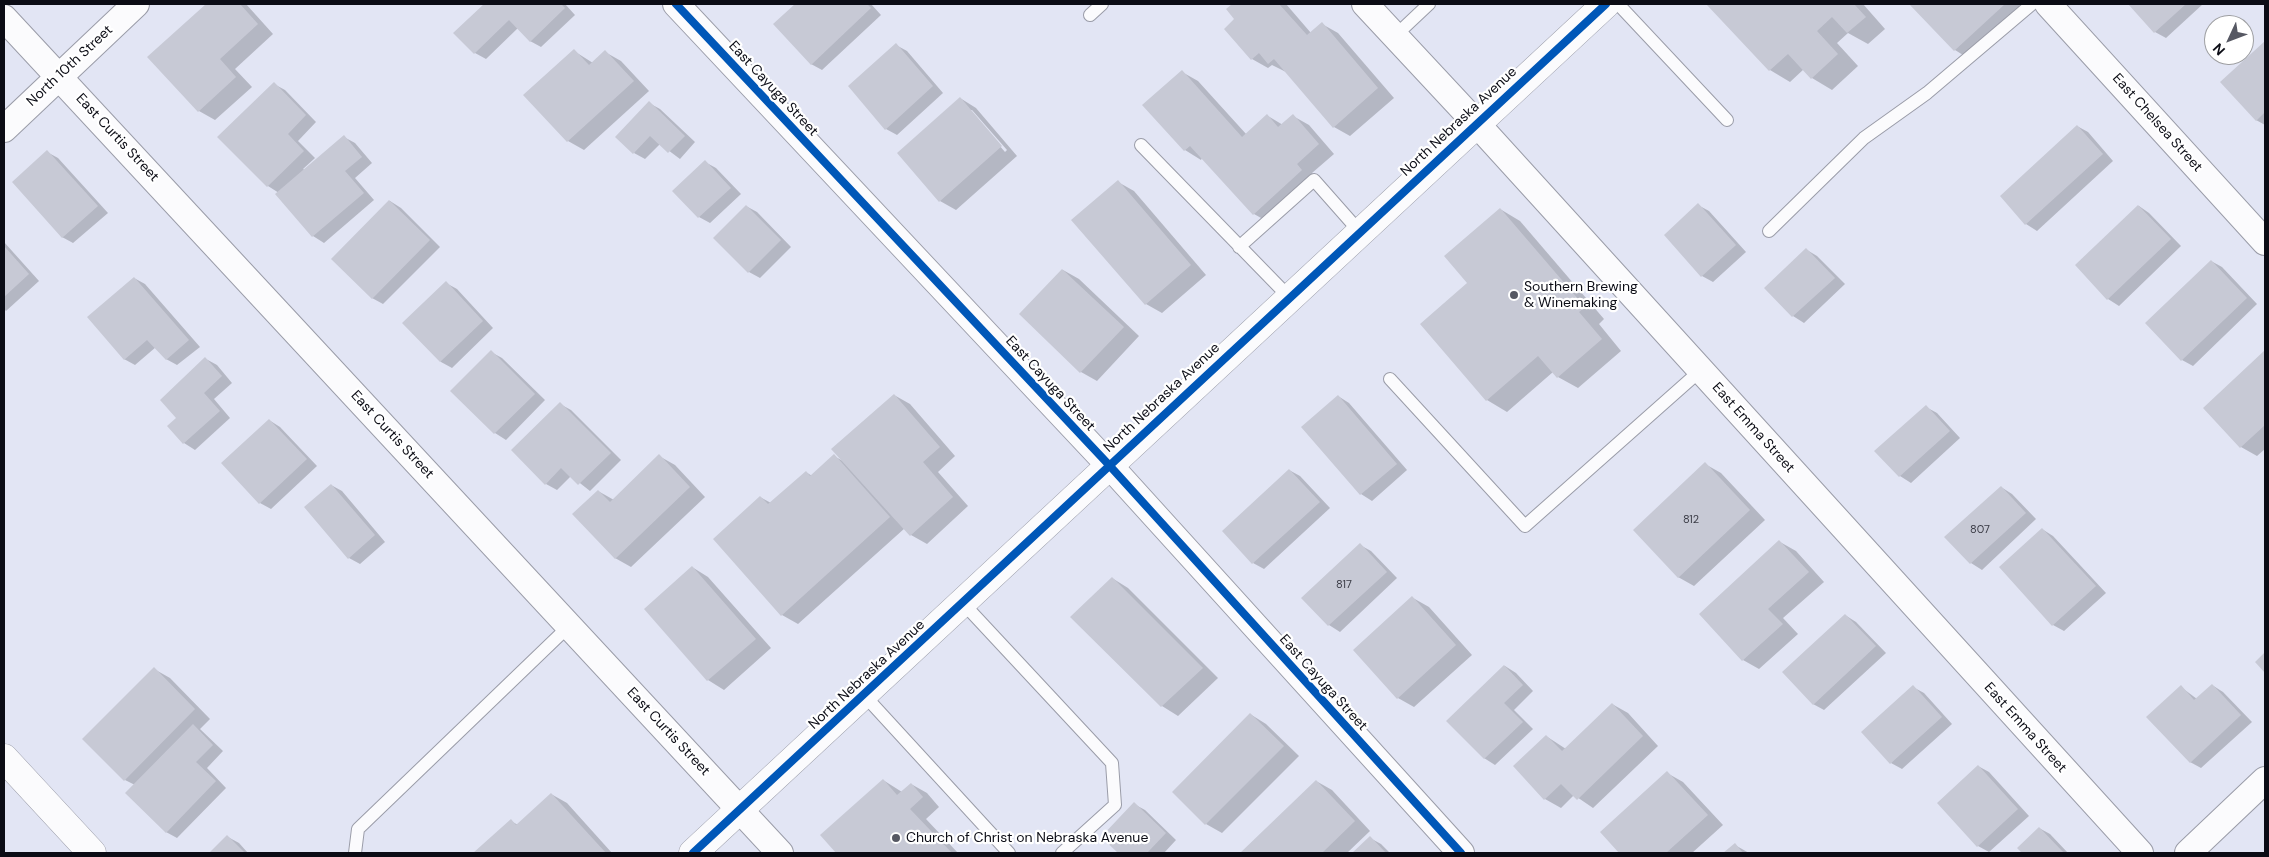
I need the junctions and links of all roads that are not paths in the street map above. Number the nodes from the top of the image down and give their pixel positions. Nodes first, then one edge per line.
1 (136, 4) edge
2 (676, 4) edge
3 (1102, 4) edge
4 (1365, 4) edge
5 (1429, 4) edge
6 (1606, 4) edge
7 (1618, 4) edge
8 (2032, 4) edge
9 (2048, 4) edge
10 (1090, 15) dead end
11 (4, 18) edge
12 (1395, 36) junction
13 (59, 76) junction
14 (1726, 120) dead end
15 (1476, 123) junction
16 (4, 129) edge
17 (1141, 145) dead end
18 (1769, 231) dead end
19 (1359, 232) junction
20 (2265, 242) edge
21 (1239, 246) junction
22 (1289, 297) junction
23 (1701, 370) junction
24 (1390, 379) dead end
25 (1109, 465) junction
26 (962, 602) junction
27 (569, 626) junction
28 (864, 695) junction
29 (4, 758) edge
30 (2265, 780) edge
31 (740, 810) junction
32 (92, 853) edge
33 (355, 853) edge
34 (693, 853) edge
35 (780, 853) edge
36 (1009, 853) edge
37 (1062, 853) edge
38 (1460, 853) edge
39 (2140, 853) edge
40 (2188, 853) edge

1 - 13 street, North 10th Street
2 - 25 street, East Cayuga Street
3 - 10 lane
4 - 12 street, East Emma Street
5 - 12 lane
6 - 15 main road, North Nebraska Avenue
7 - 14 lane
8 - 18 lane
9 - 20 street, East Chelsea Street
11 - 13 street, East Curtis Street
12 - 15 street, East Emma Street
13 - 16 street, North 10th Street
13 - 27 street, East Curtis Street
15 - 19 main road, North Nebraska Avenue
15 - 23 street, East Emma Street
17 - 21 lane
19 - 21 lane
19 - 22 main road, North Nebraska Avenue
21 - 22 lane
22 - 25 main road, North Nebraska Avenue
23 - 24 lane
23 - 39 street, East Emma Street
25 - 26 main road, North Nebraska Avenue
25 - 38 street, East Cayuga Street
26 - 28 main road, North Nebraska Avenue
26 - 37 lane
27 - 31 street, East Curtis Street
27 - 33 lane
28 - 31 main road, North Nebraska Avenue
28 - 36 lane
29 - 32 main road
30 - 40 street
31 - 34 main road, North Nebraska Avenue
31 - 35 street, East Curtis Street

